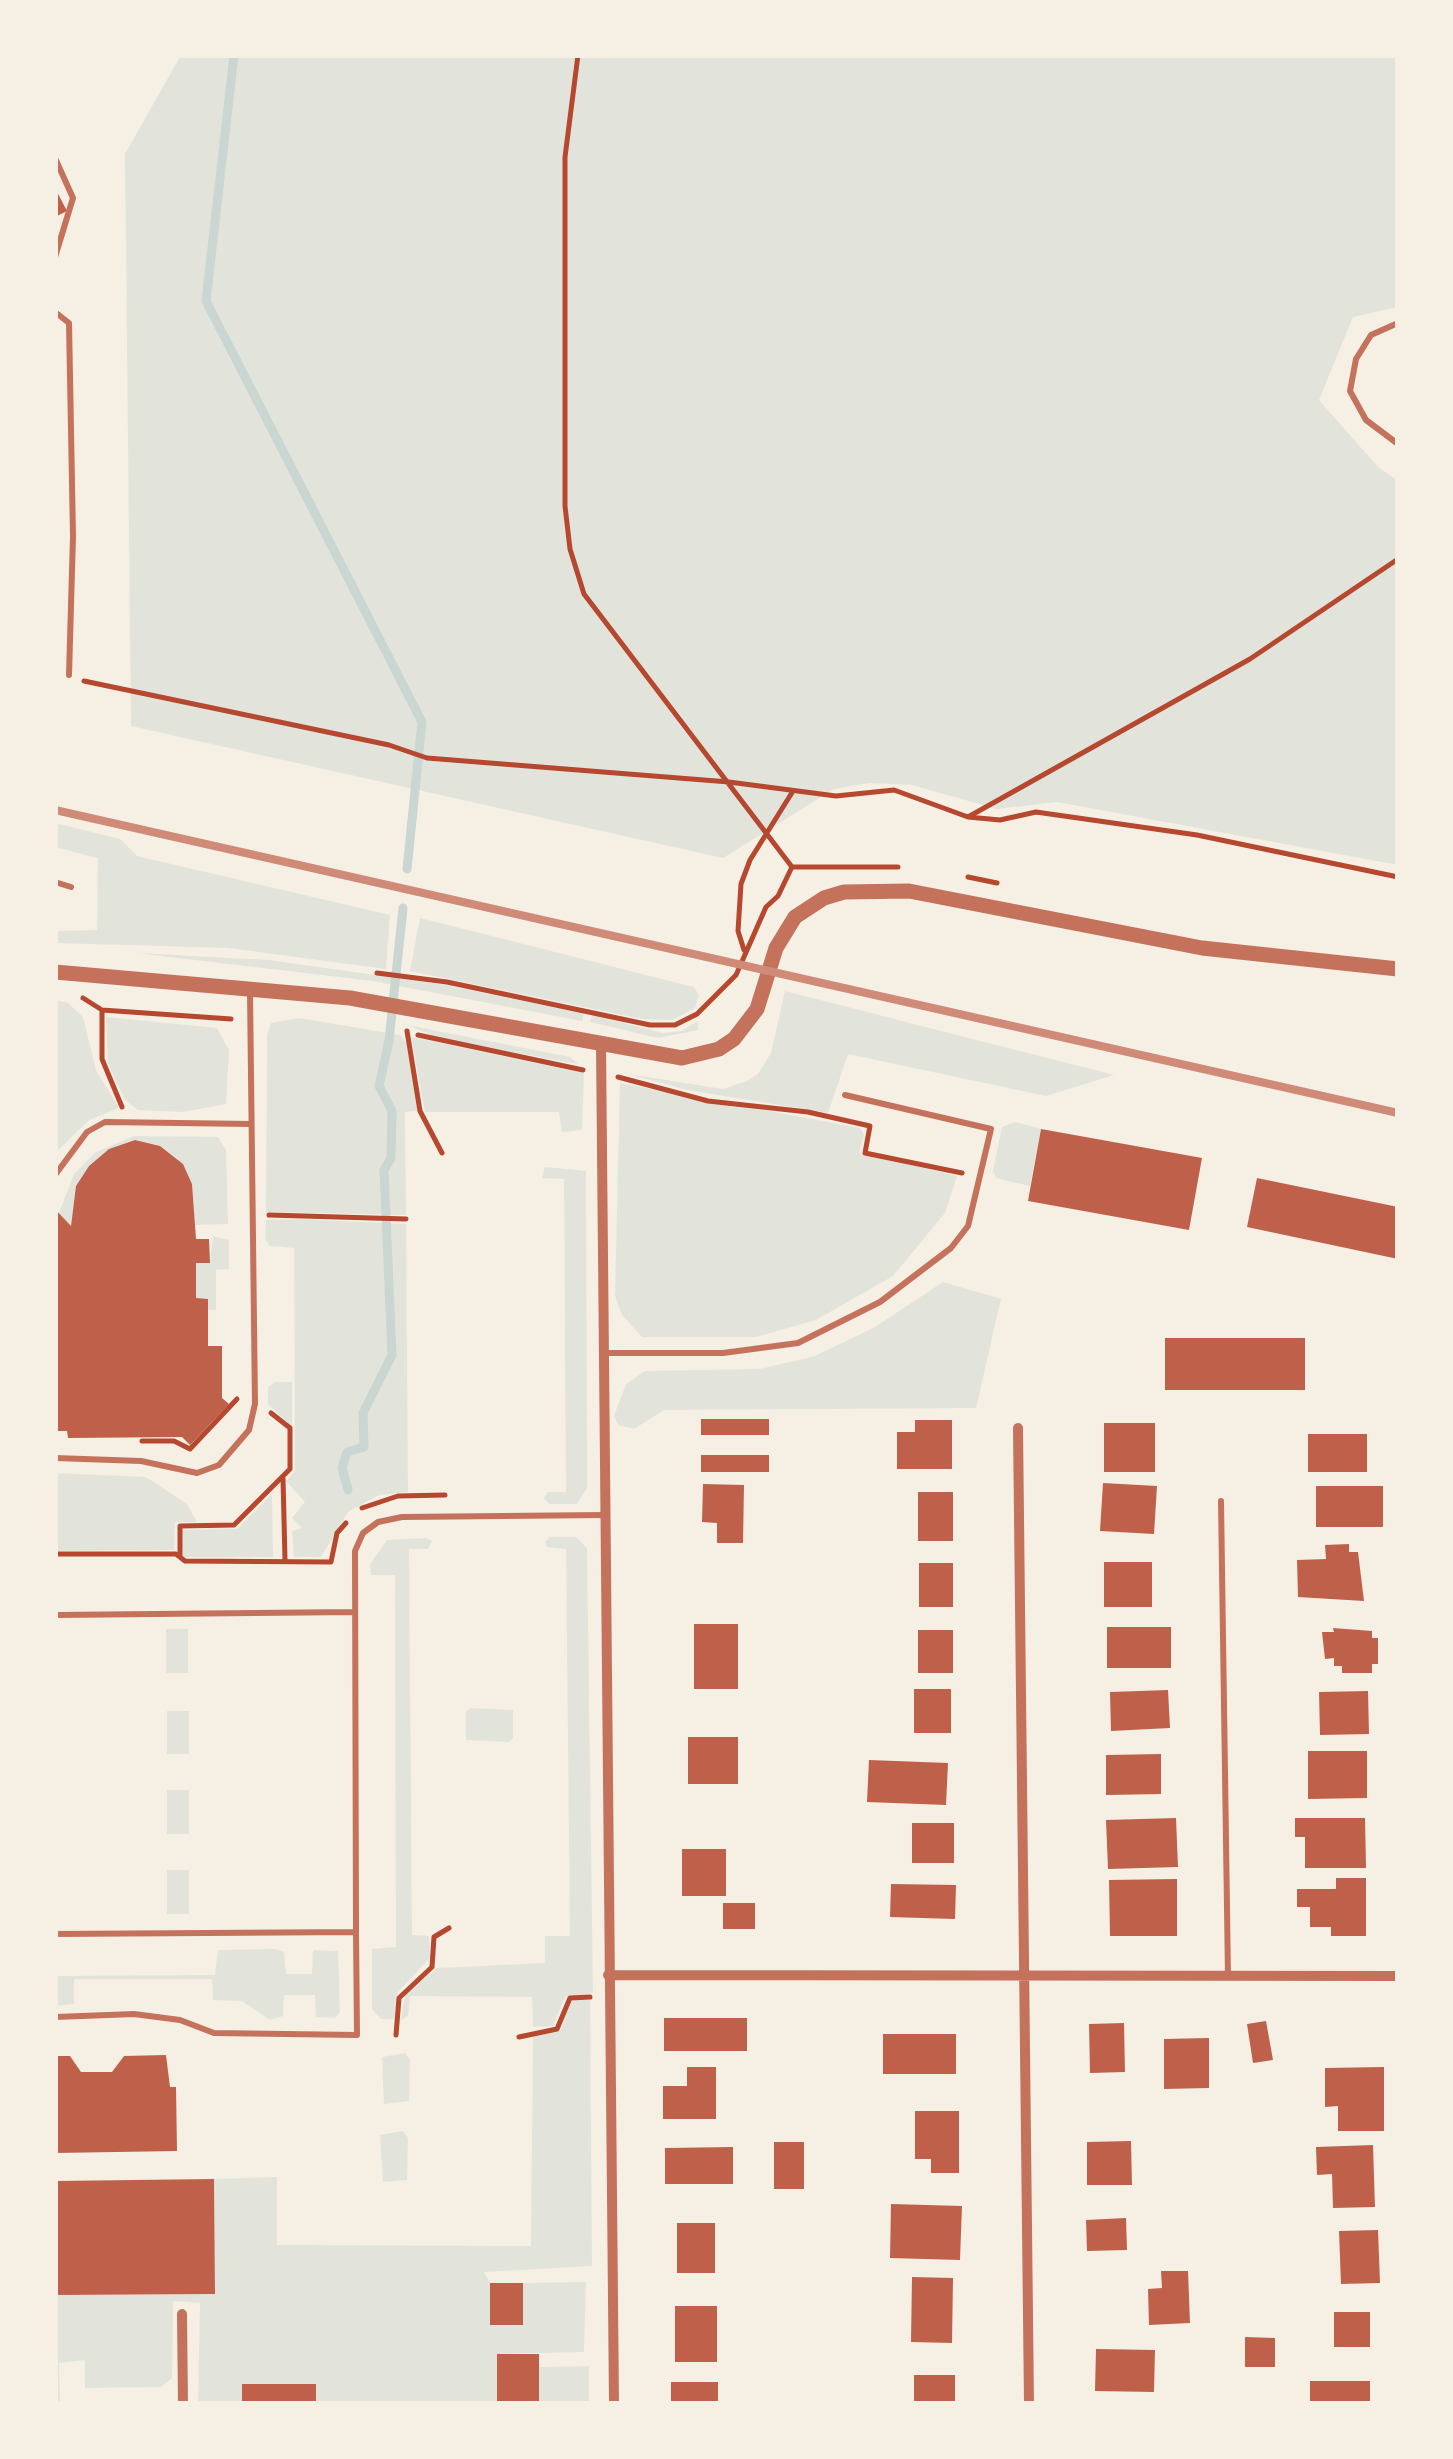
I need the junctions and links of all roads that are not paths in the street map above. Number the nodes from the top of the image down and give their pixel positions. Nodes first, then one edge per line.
1 (55, 158) edge
2 (55, 257) edge
3 (55, 312) edge
4 (1398, 323) edge
5 (1398, 444) edge
6 (69, 675) road end
7 (55, 882) edge
8 (72, 887) dead end
9 (1398, 969) edge
10 (55, 972) edge
11 (250, 986) junction
12 (602, 1046) junction
13 (844, 1094) dead end
14 (251, 1124) junction
15 (55, 1175) edge
16 (604, 1353) junction
17 (1018, 1428) dead end
18 (55, 1458) edge
19 (1222, 1501) dead end
20 (604, 1515) junction
21 (354, 1612) junction
22 (55, 1615) edge
23 (356, 1932) junction
24 (55, 1934) edge
25 (608, 1974) junction
26 (1024, 1975) junction
27 (1228, 1976) junction
28 (1398, 1976) edge
29 (55, 2018) edge
30 (182, 2314) dead end
31 (183, 2404) edge
32 (614, 2404) edge
33 (1030, 2404) edge

1 - 2 lane
3 - 6 lane
4 - 5 lane
7 - 8 lane
9 - 12 street
10 - 11 street
11 - 12 street
11 - 14 lane
12 - 16 street
13 - 16 lane
14 - 15 lane
14 - 18 lane
16 - 20 street
17 - 26 street
19 - 27 lane
20 - 21 lane
20 - 25 street
21 - 22 lane
21 - 23 lane
23 - 24 lane
23 - 29 lane
25 - 26 street
25 - 32 street
26 - 27 street
26 - 33 street
27 - 28 street
30 - 31 street

